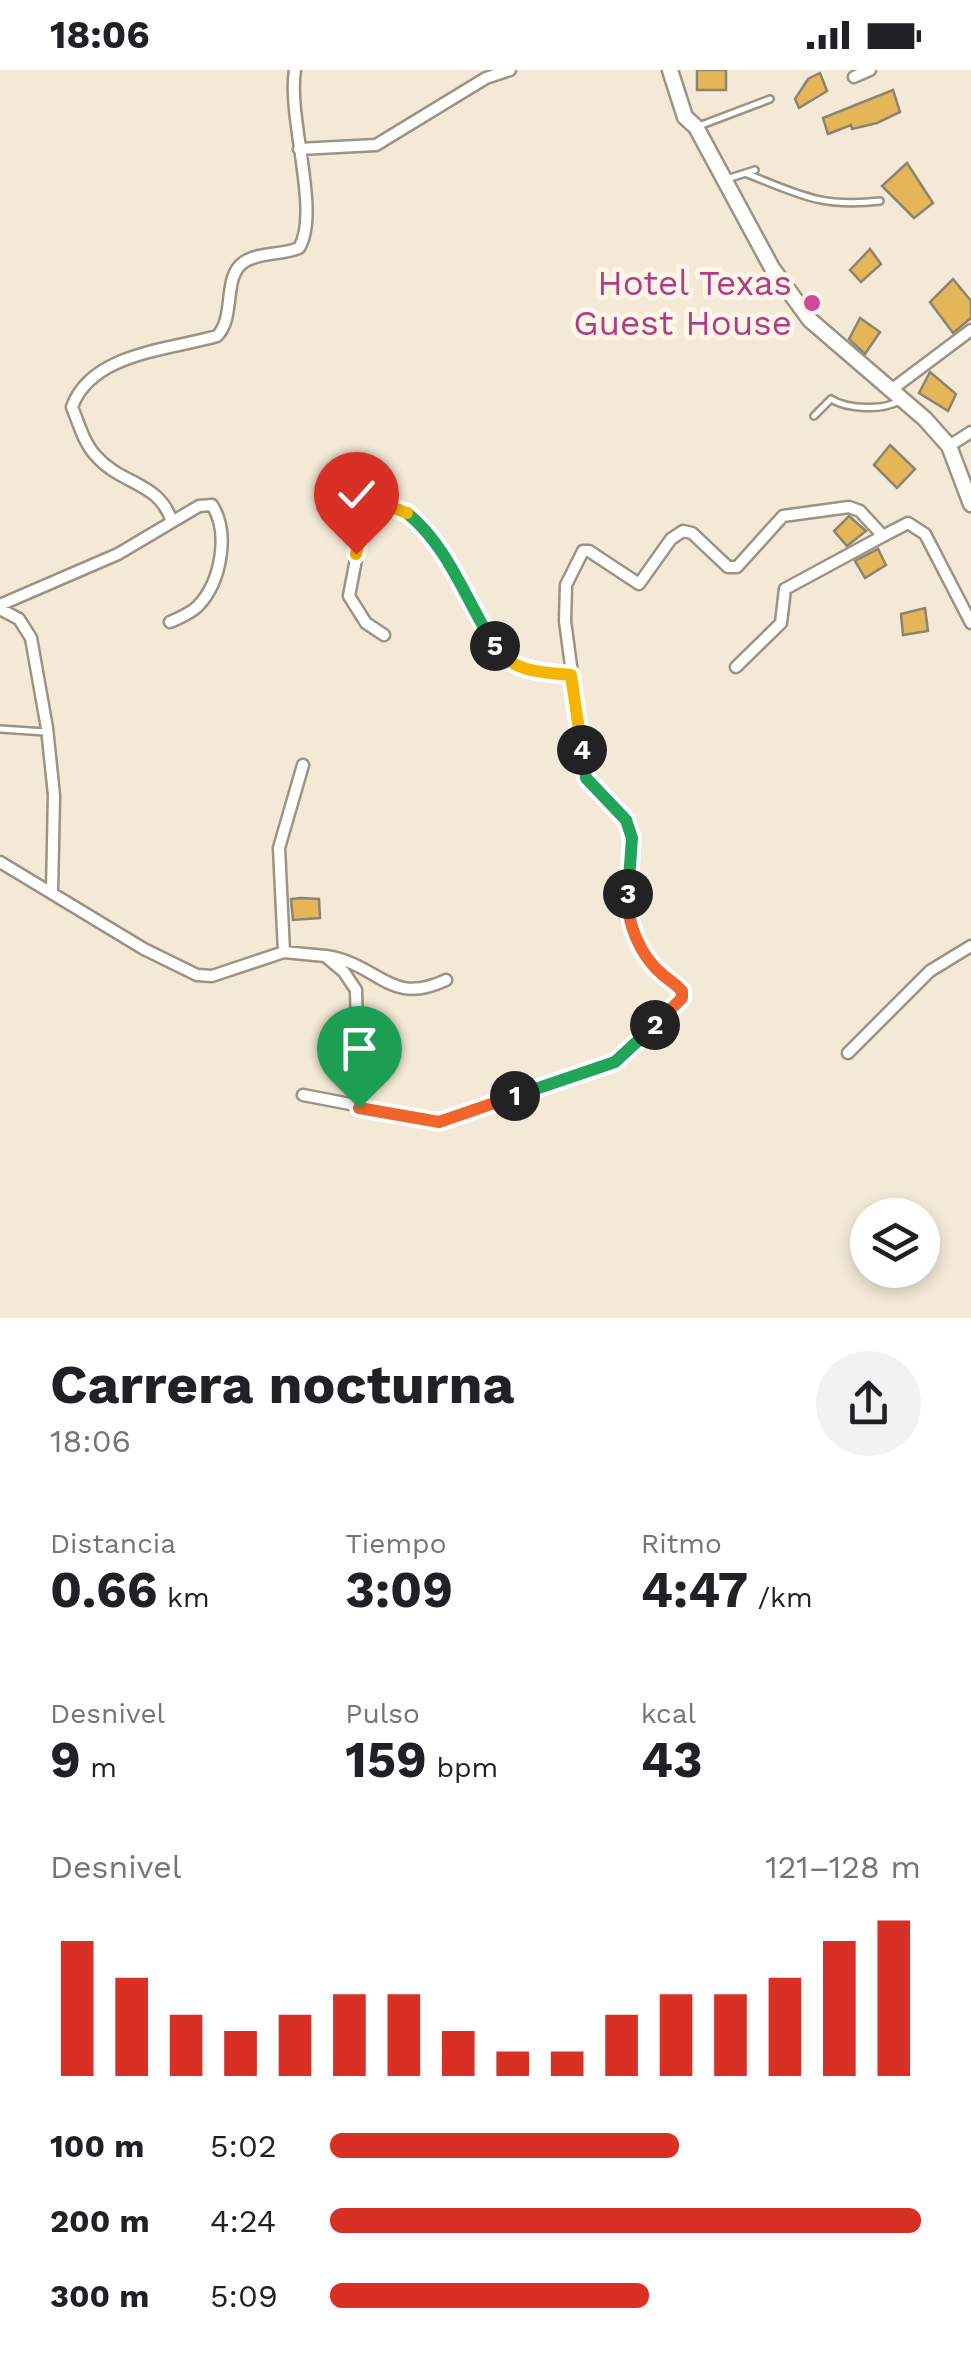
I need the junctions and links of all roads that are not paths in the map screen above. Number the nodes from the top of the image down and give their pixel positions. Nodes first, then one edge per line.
1 (296, 70) edge
2 (510, 70) edge
3 (670, 70) edge
4 (870, 70) edge
5 (854, 77) dead end
6 (770, 99) dead end
7 (696, 128) junction
8 (299, 150) junction
9 (755, 170) dead end
10 (745, 173) junction
11 (724, 180) junction
12 (880, 201) dead end
13 (971, 330) edge
14 (896, 395) junction
15 (814, 416) dead end
16 (971, 432) edge
17 (949, 446) junction
18 (971, 504) edge
19 (172, 522) junction
20 (883, 536) junction
21 (0, 607) edge
22 (170, 622) dead end
23 (971, 623) edge
24 (384, 636) dead end
25 (736, 667) dead end
26 (571, 675) junction
27 (0, 729) edge
28 (48, 732) junction
29 (302, 765) dead end
30 (0, 862) edge
31 (52, 892) junction
32 (971, 946) edge
33 (284, 952) junction
34 (325, 956) junction
35 (446, 980) dead end
36 (848, 1052) dead end
37 (303, 1095) dead end
38 (359, 1108) junction

1 - 8 street
2 - 8 street
3 - 7 main road
4 - 5 street
6 - 7 lane
7 - 11 main road
8 - 19 street
9 - 10 lane
10 - 11 lane
10 - 12 lane
11 - 14 main road
13 - 14 street
14 - 15 lane
14 - 17 main road
16 - 17 street
17 - 18 main road
19 - 21 street
19 - 22 street
20 - 23 street
20 - 25 street
20 - 26 street
21 - 28 street
24 - 26 street
26 - 38 street
27 - 28 lane
28 - 31 street
29 - 33 street
30 - 31 street
31 - 33 street
32 - 36 street
33 - 34 street
34 - 35 street
34 - 38 street
37 - 38 street

